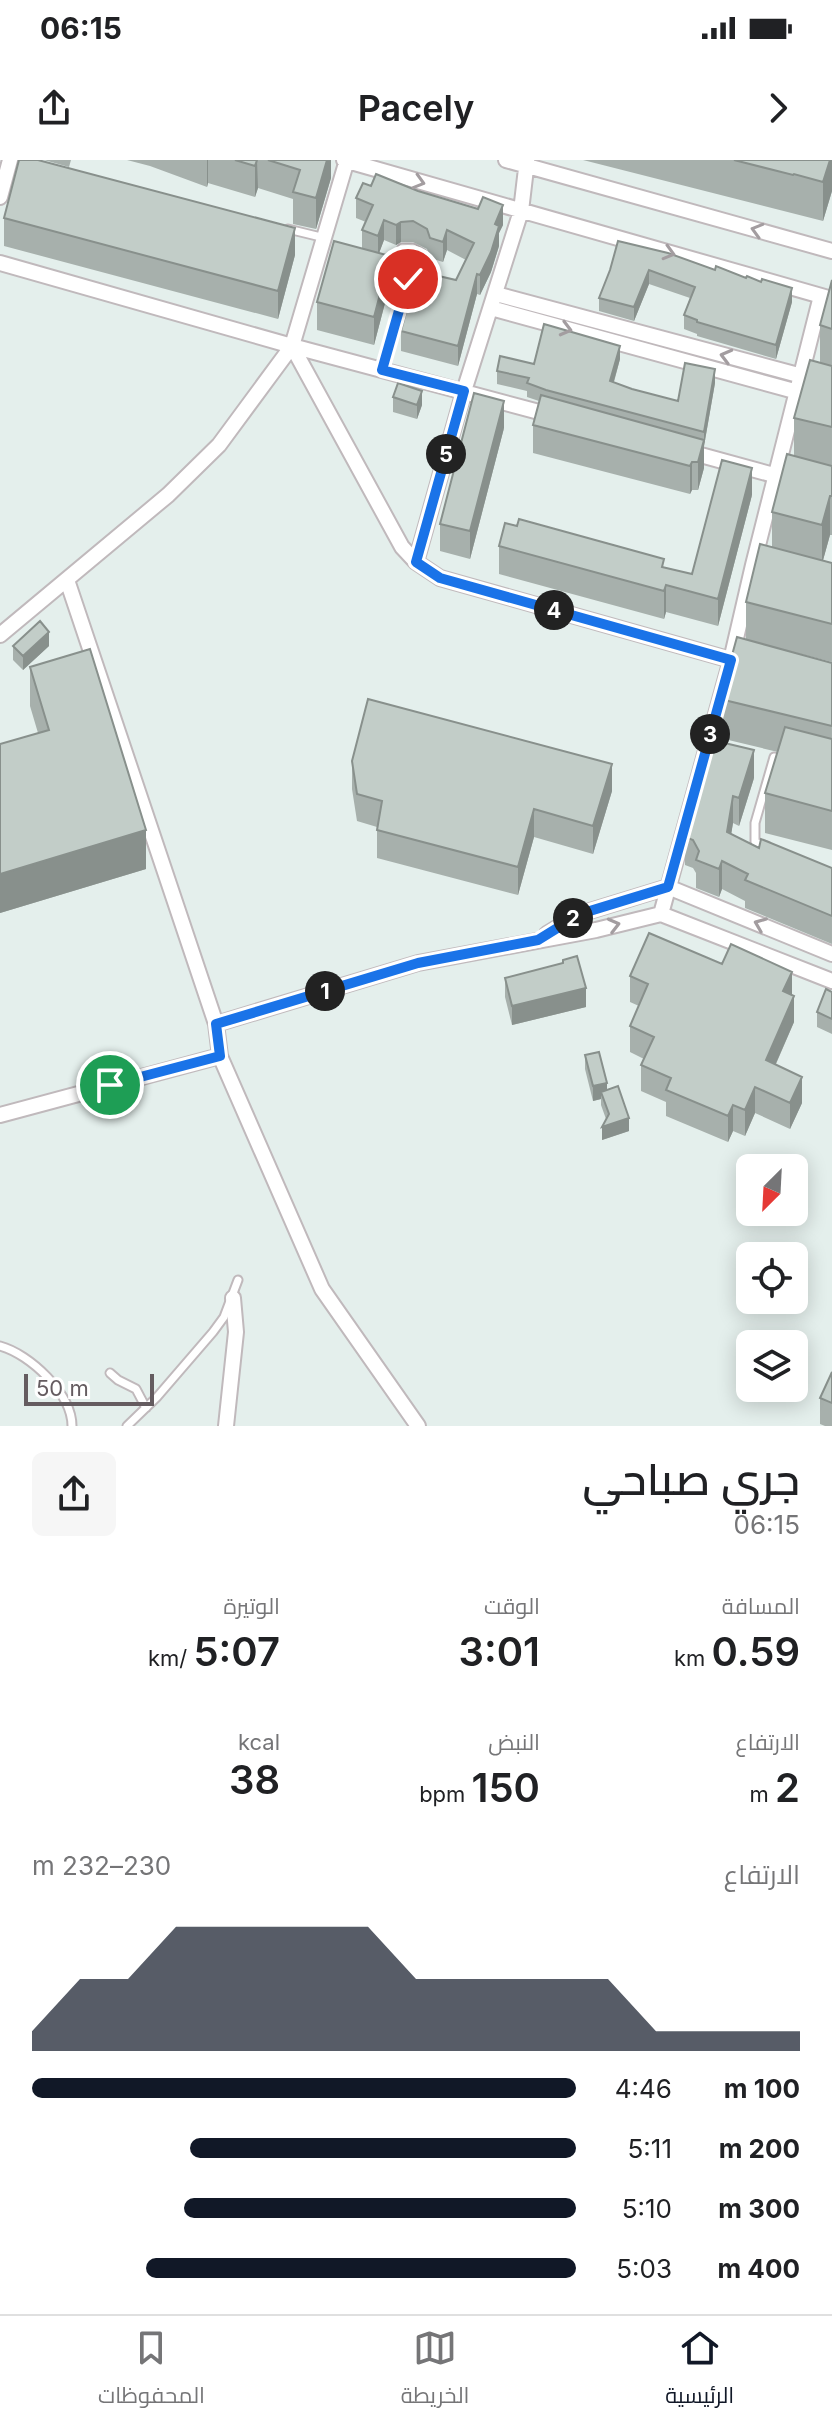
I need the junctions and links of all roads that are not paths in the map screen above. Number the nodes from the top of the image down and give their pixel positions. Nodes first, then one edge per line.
1 (10, 160) edge
2 (346, 160) edge
3 (506, 160) edge
4 (526, 163) edge
5 (0, 197) edge
6 (521, 211) junction
7 (278, 226) edge
8 (325, 238) junction
9 (832, 251) edge
10 (0, 263) edge
11 (408, 279) junction
12 (826, 298) edge
13 (493, 301) junction
14 (292, 346) junction
15 (382, 370) junction
16 (802, 385) junction
17 (464, 391) junction
18 (568, 419) edge
19 (672, 448) edge
20 (775, 476) junction
21 (832, 491) edge
22 (416, 562) junction
23 (67, 580) junction
24 (0, 635) edge
25 (731, 660) junction
26 (760, 668) edge
27 (789, 761) edge
28 (780, 852) edge
29 (668, 887) junction
30 (661, 914) junction
31 (538, 940) junction
32 (832, 954) edge
33 (832, 981) edge
34 (216, 1024) junction
35 (220, 1056) junction
36 (0, 1115) edge
37 (238, 1280) dead end
38 (233, 1298) junction
39 (0, 1346) edge
40 (110, 1373) dead end
41 (146, 1408) junction
42 (72, 1426) edge
43 (127, 1426) edge
44 (226, 1426) edge
45 (418, 1426) edge

1 - 5 street
2 -> 6 street
2 - 8 street
3 - 4 street
4 - 6 street
9 -> 4 street
6 -> 12 street
6 - 13 street
7 - 8 lane
8 - 14 street
10 - 14 street
11 - 11 lane
11 - 15 lane
12 - 16 street
13 - 16 street
13 - 17 street
14 - 15 street
14 - 22 street
14 - 23 street
15 - 17 street
16 - 20 street
17 - 18 street
17 - 22 street
19 - 20 street
20 - 21 street
20 - 25 street
22 - 25 street
23 - 24 street
23 - 34 street
25 - 26 street
25 - 29 street
27 - 28 lane
29 - 30 street
29 - 31 street
32 -> 29 street
31 -> 30 street
30 - 33 street
31 - 34 street
34 - 35 street
35 - 36 street
35 - 45 street
37 - 38 lane
38 - 41 lane
38 - 44 street
39 - 42 lane
40 - 41 lane
41 - 43 lane

